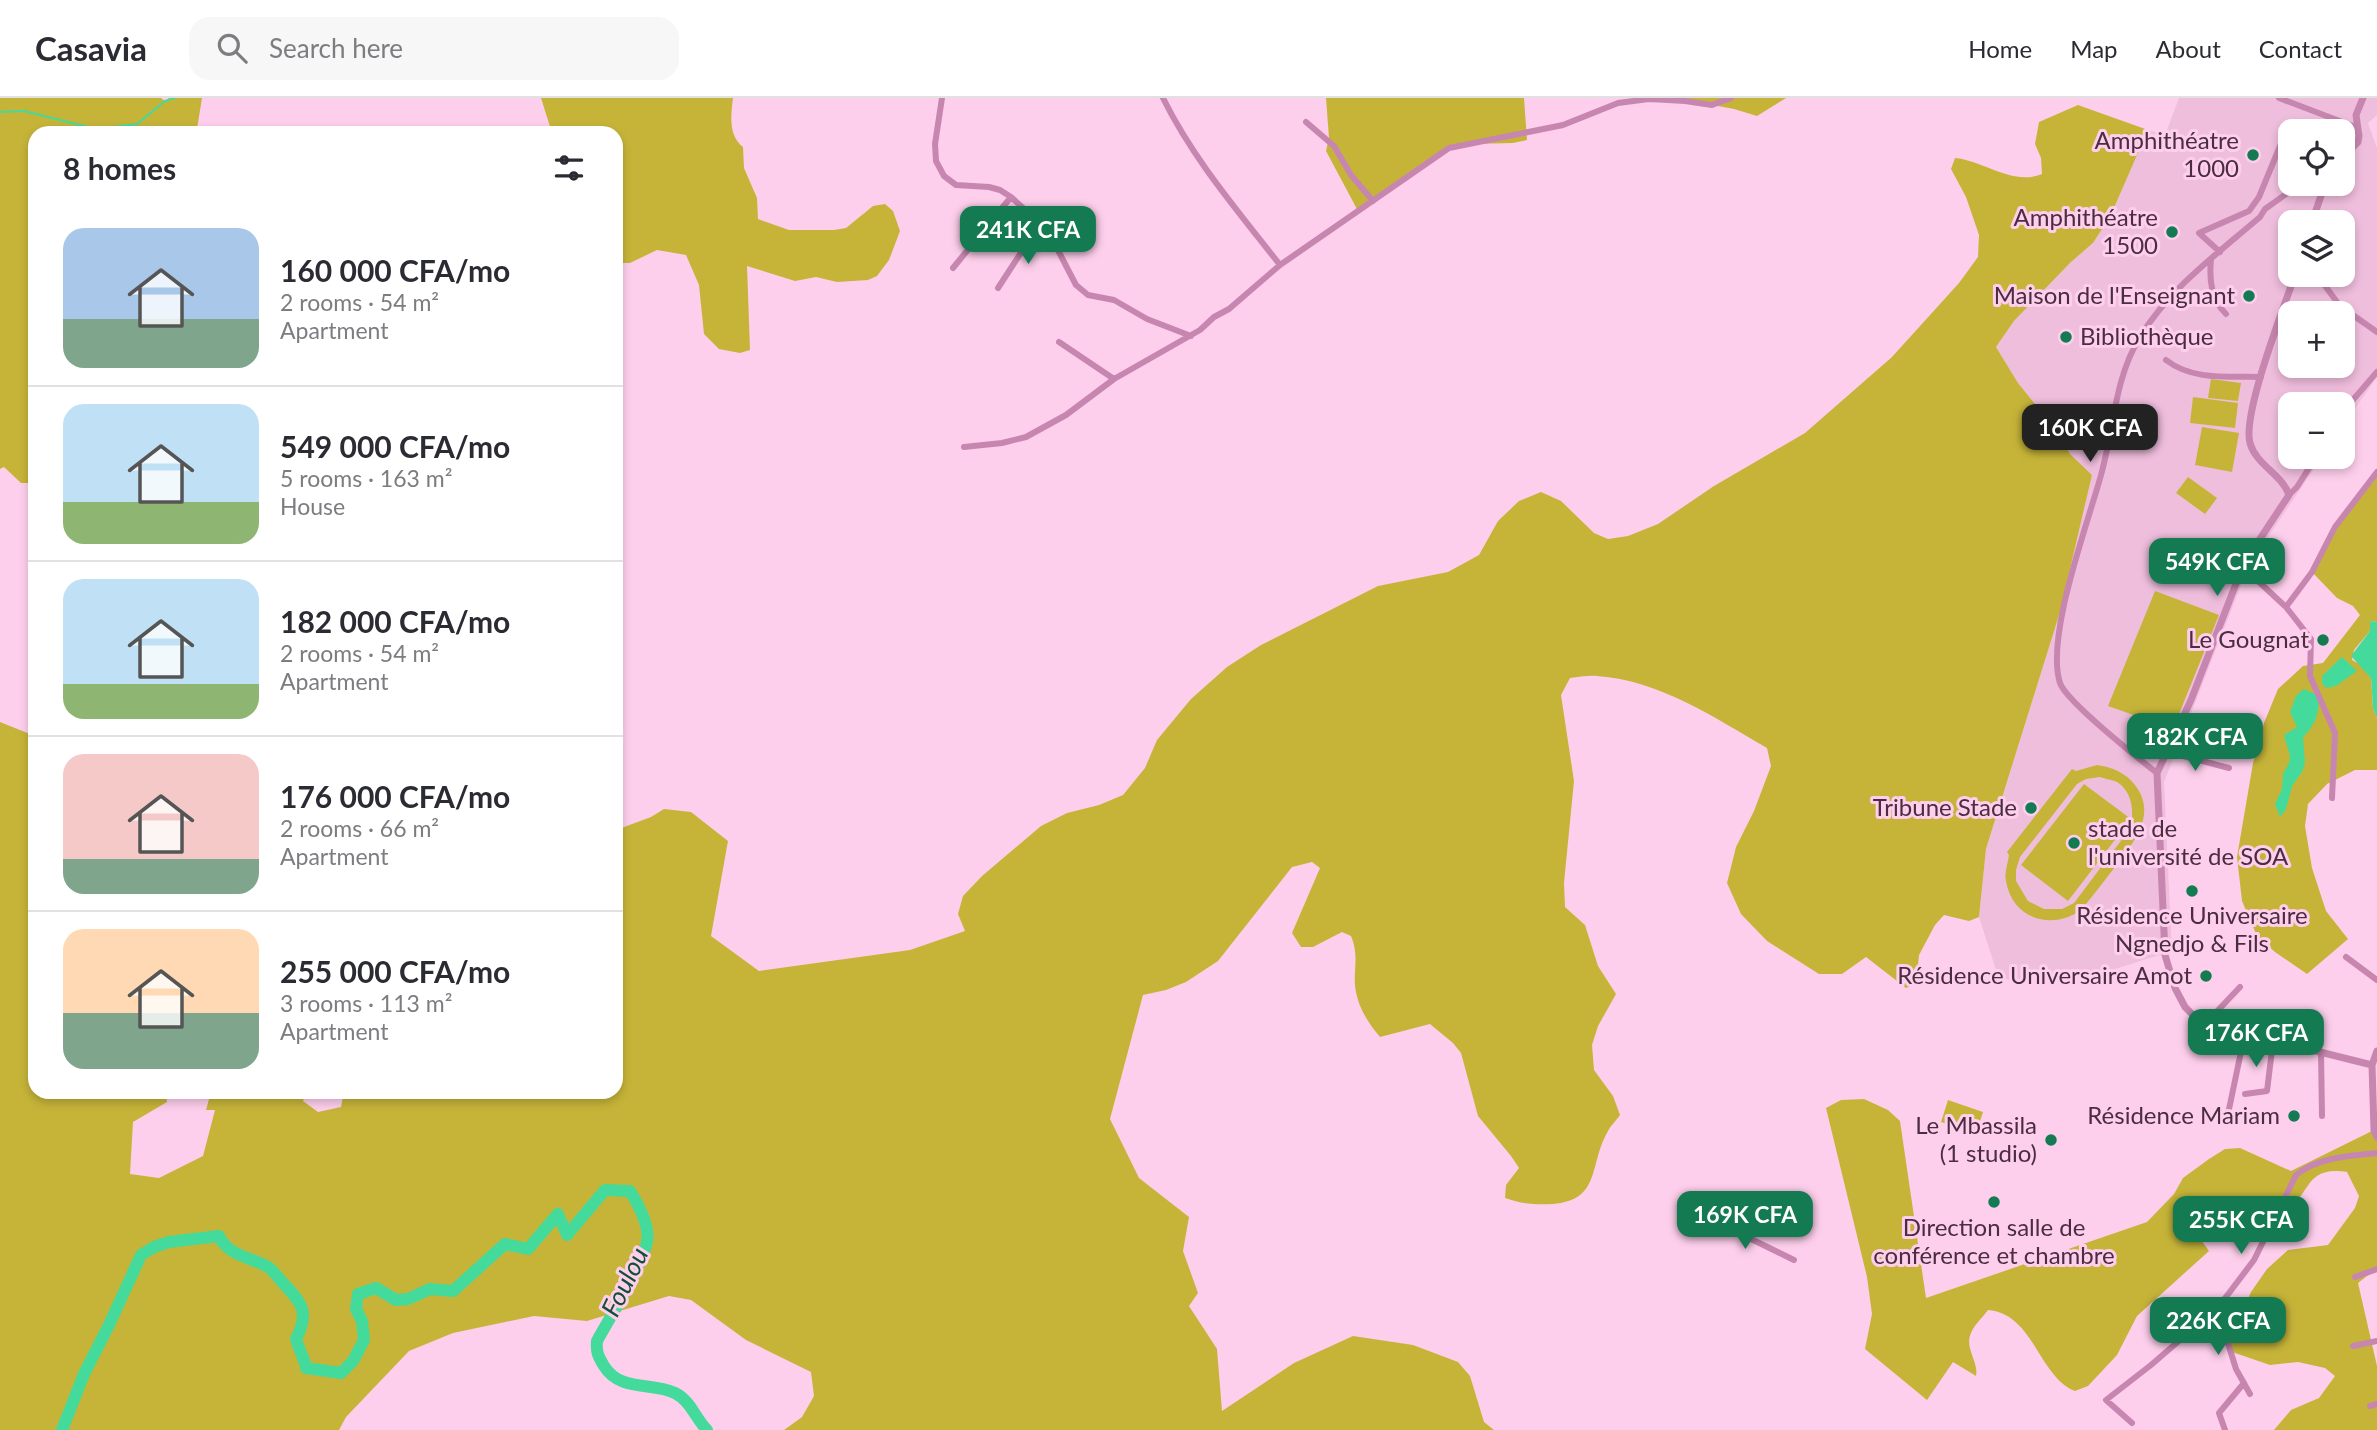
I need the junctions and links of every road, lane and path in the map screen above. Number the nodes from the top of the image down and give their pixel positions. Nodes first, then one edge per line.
1 (1163, 98) edge
2 (1731, 98) edge
3 (2279, 98) edge
4 (2363, 98) edge
5 (1686, 99) edge
6 (942, 100) edge
7 (1616, 100) edge
8 (951, 104) dead end
9 (1306, 122) dead end
10 (2358, 128) junction
11 (2355, 145) edge
12 (2278, 151) edge
13 (2283, 196) edge
14 (1011, 197) junction
15 (1373, 201) junction
16 (1051, 236) junction
17 (2220, 252) junction
18 (2211, 259) junction
19 (1280, 265) junction
20 (953, 268) dead end
21 (2291, 287) edge
22 (2326, 287) edge
23 (998, 288) dead end
24 (2226, 314) dead end
25 (2377, 331) edge
26 (1191, 336) junction
27 (1059, 342) dead end
28 (2166, 360) dead end
29 (2377, 372) edge
30 (2261, 377) junction
31 (1114, 379) junction
32 (2355, 399) edge
33 (964, 447) dead end
34 (2308, 469) edge
35 (2377, 472) edge
36 (2289, 495) junction
37 (2239, 576) junction
38 (2286, 607) junction
39 (2168, 752) junction
40 (2229, 768) dead end
41 (2157, 773) junction
42 (2332, 798) dead end
43 (2346, 957) dead end
44 (2377, 980) edge
45 (2241, 987) dead end
46 (2205, 1024) junction
47 (2242, 1047) junction
48 (2272, 1050) junction
49 (2377, 1051) edge
50 (2321, 1052) junction
51 (2374, 1066) edge
52 (2245, 1094) dead end
53 (2228, 1114) dead end
54 (2322, 1116) dead end
55 (2377, 1137) edge
56 (2377, 1153) edge
57 (1714, 1213) dead end
58 (1794, 1260) dead end
59 (2377, 1269) edge
60 (2355, 1277) dead end
61 (2217, 1308) junction
62 (2377, 1341) edge
63 (2353, 1346) dead end
64 (2244, 1383) junction
65 (2250, 1394) dead end
66 (2132, 1423) dead end
67 (2225, 1430) edge

1 - 19 street
2 - 5 street
3 - 10 street
4 - 10 street
5 - 7 street
6 - 8 street
6 - 14 street
7 - 15 street
9 - 15 street
10 - 11 street
12 - 17 street
13 - 17 street
14 - 16 street
14 - 20 street
15 - 19 street
16 - 23 street
16 - 26 street
17 - 18 street
18 - 24 street
18 - 41 street
19 - 26 street
21 - 30 street
22 - 25 street
26 - 31 street
27 - 31 street
28 - 30 street
29 - 32 street
30 - 36 street
31 - 33 street
34 - 36 street
35 - 38 street
36 - 37 street
37 - 38 street
37 - 39 street
38 - 42 street
39 - 40 street
39 - 41 street
41 - 46 street
43 - 44 street
45 - 46 street
46 - 47 street
47 - 48 street
47 - 53 street
48 - 50 street
48 - 52 street
49 - 51 street
50 - 51 street
50 - 54 street
51 - 55 street
56 - 61 street
57 - 58 street
59 - 60 street
61 - 64 street
61 - 66 street
62 - 63 street
64 - 65 street
64 - 67 street

